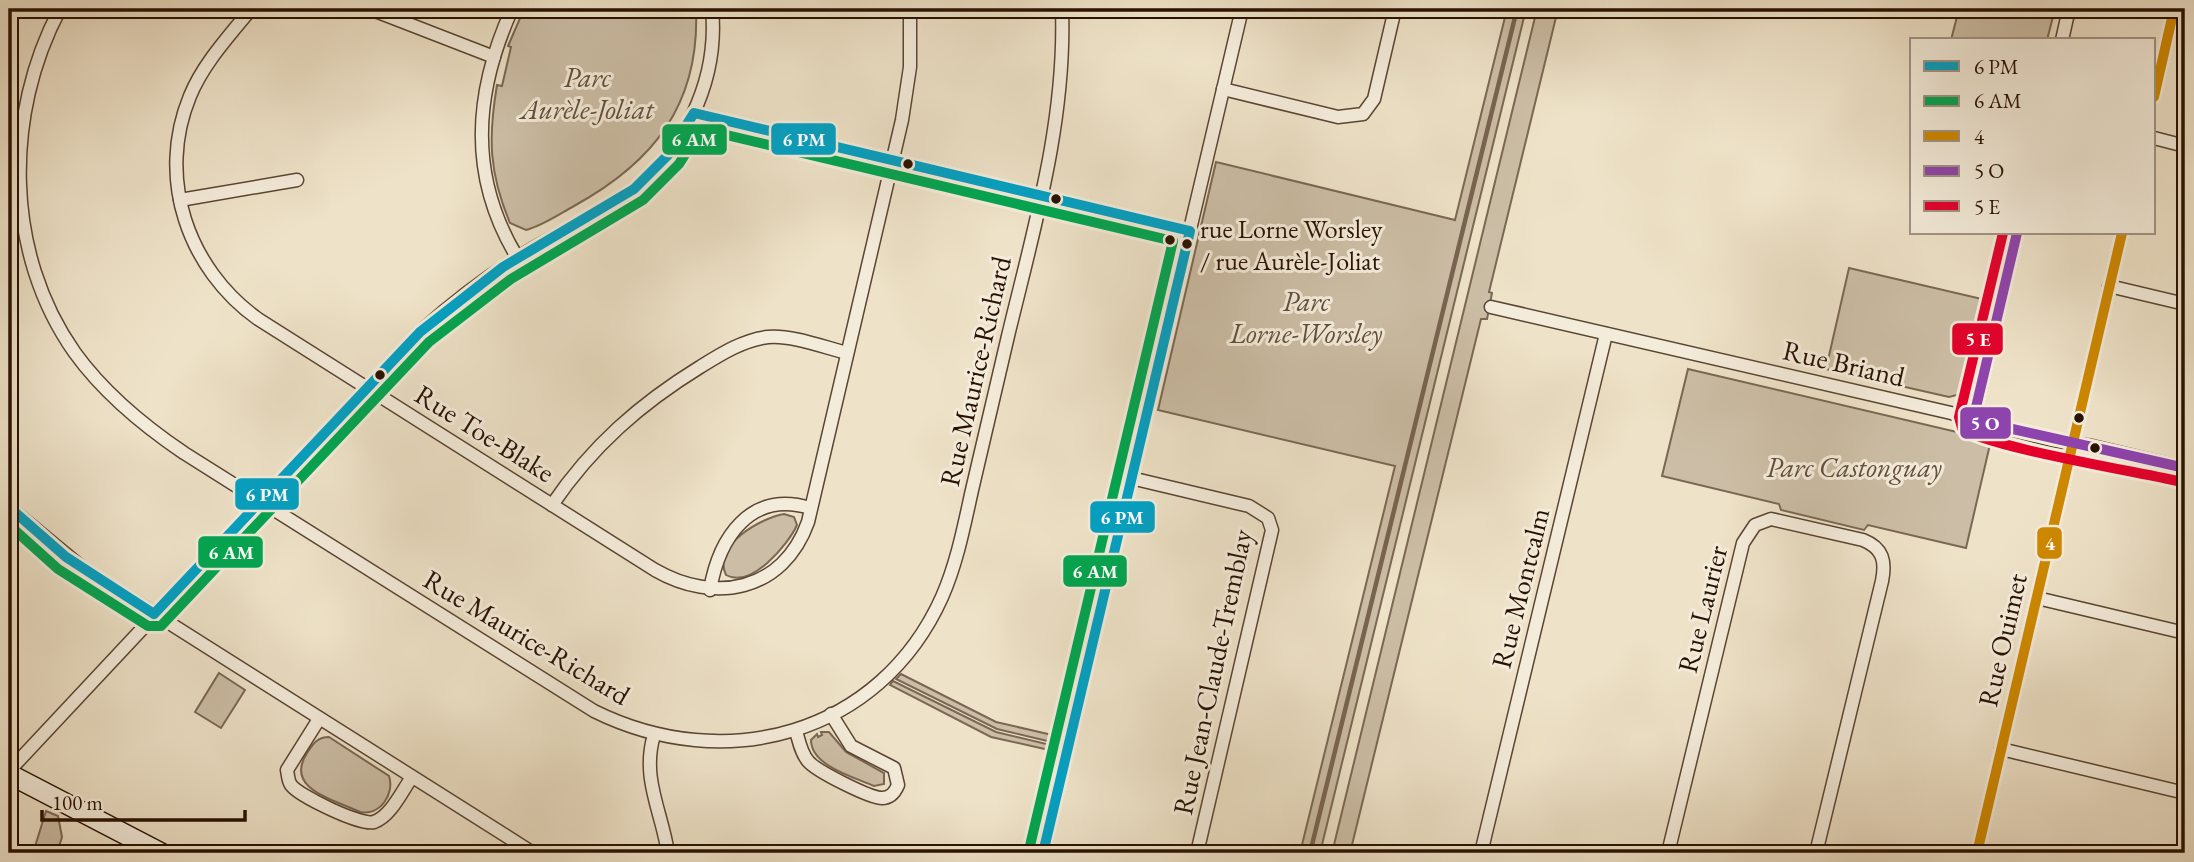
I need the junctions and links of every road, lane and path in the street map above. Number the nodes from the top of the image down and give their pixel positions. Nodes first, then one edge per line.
1 (60, 9) edge
2 (251, 9) edge
3 (370, 9) edge
4 (512, 9) edge
5 (712, 9) edge
6 (910, 9) edge
7 (1062, 9) edge
8 (1242, 9) edge
9 (1395, 9) edge
10 (2069, 9) edge
11 (2174, 9) edge
12 (2062, 38) edge
13 (494, 57) junction
14 (2156, 88) edge
15 (1223, 89) junction
16 (694, 113) junction
17 (2156, 139) edge
18 (2185, 146) edge
19 (893, 161) junction
20 (297, 180) dead end
21 (1041, 197) junction
22 (180, 200) junction
23 (1190, 231) junction
24 (2017, 234) edge
25 (2122, 234) edge
26 (517, 257) junction
27 (2109, 286) junction
28 (2185, 304) edge
29 (1491, 307) dead end
30 (1606, 334) junction
31 (847, 353) junction
32 (365, 387) junction
33 (1973, 420) junction
34 (2072, 443) junction
35 (2185, 468) edge
36 (1131, 478) junction
37 (258, 502) junction
38 (552, 505) junction
39 (9, 507) edge
40 (810, 508) junction
41 (710, 590) junction
42 (2036, 598) junction
43 (154, 614) junction
44 (2185, 633) edge
45 (831, 714) junction
46 (319, 719) junction
47 (796, 731) junction
48 (654, 735) junction
49 (2001, 749) junction
50 (9, 772) edge
51 (412, 776) junction
52 (2185, 793) edge
53 (161, 853) edge
54 (533, 853) edge
55 (668, 853) edge
56 (1043, 853) edge
57 (1197, 853) edge
58 (1481, 853) edge
59 (1668, 853) edge
60 (1816, 853) edge
61 (1977, 853) edge

1 - 37 street, Rue Maurice-Richard
2 - 22 street, Rue Toe-Blake
3 - 13 street
4 - 13 street
5 - 16 street
6 - 19 street, Rue Toe-Blake
7 - 21 street, Rue Maurice-Richard
8 - 15 street
9 - 15 street
10 - 12 street
11 - 14 street
13 - 26 street
15 - 23 street
16 - 19 street
16 - 26 street
17 - 18 street
19 - 21 street
19 - 31 street, Rue Toe-Blake
20 - 22 street
21 - 23 street
21 - 45 street, Rue Maurice-Richard
22 - 32 street, Rue Toe-Blake
23 - 36 street
24 - 33 street
25 - 27 street, Rue Ouimet
26 - 32 street
27 - 28 street
27 - 34 street, Rue Ouimet
29 - 30 street, Rue Briand
30 - 33 street, Rue Briand
30 - 58 street, Rue Montcalm
31 - 38 street
31 - 40 street, Rue Toe-Blake
32 - 37 street
32 - 38 street, Rue Toe-Blake
33 - 34 street, Rue Briand
34 - 35 street, Rue Briand
34 - 42 street, Rue Ouimet
36 - 56 street
36 - 57 street, Rue Jean-Claude-Tremblay
37 - 43 street
37 - 48 street, Rue Maurice-Richard
38 - 41 street, Rue Toe-Blake
39 - 43 street
40 - 41 street, Rue Toe-Blake
40 - 41 street
42 - 44 street
42 - 49 street, Rue Ouimet
43 - 46 street
43 - 50 street
45 - 47 street, Rue Maurice-Richard
45 - 47 street
46 - 51 street
46 - 51 street
47 - 48 street, Rue Maurice-Richard
48 - 55 street
49 - 52 street
49 - 61 street, Rue Ouimet
50 - 53 main road
51 - 54 street
59 - 60 street, Rue Laurier

